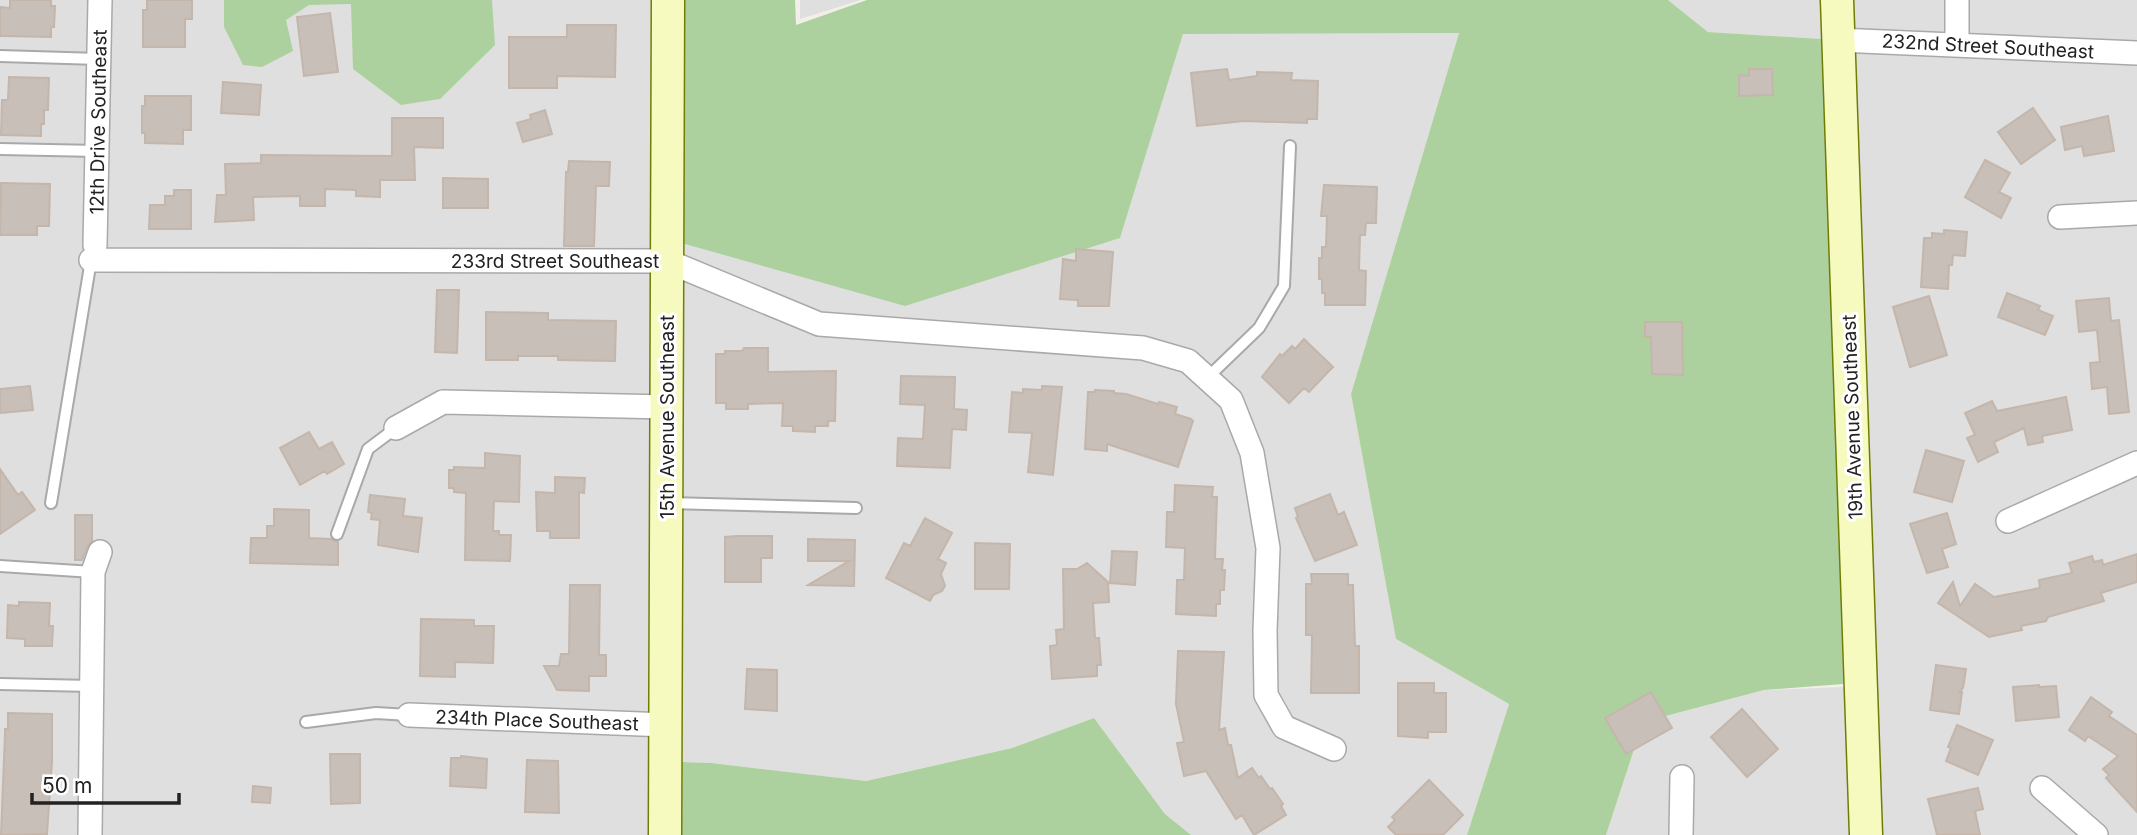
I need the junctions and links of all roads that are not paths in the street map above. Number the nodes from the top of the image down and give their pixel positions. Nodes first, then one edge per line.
1 (100, 0) edge
2 (668, 0) edge
3 (1837, 0) edge
4 (1957, 0) edge
5 (1838, 40) junction
6 (1957, 45) junction
7 (2137, 53) edge
8 (0, 56) edge
9 (99, 59) junction
10 (1290, 146) dead end
11 (0, 149) edge
12 (98, 151) junction
13 (2137, 213) edge
14 (2060, 217) dead end
15 (93, 253) junction
16 (667, 261) junction
17 (1206, 379) junction
18 (667, 407) junction
19 (396, 428) joint
20 (2137, 463) edge
21 (51, 503) dead end
22 (667, 503) junction
23 (856, 508) dead end
24 (2008, 521) dead end
25 (337, 534) dead end
26 (96, 562) joint
27 (0, 566) edge
28 (0, 684) edge
29 (92, 686) junction
30 (409, 715) joint
31 (306, 722) dead end
32 (666, 725) junction
33 (1334, 749) dead end
34 (1682, 777) dead end
35 (2042, 788) dead end
36 (90, 835) edge
37 (666, 835) edge
38 (1681, 835) edge
39 (1866, 835) edge
40 (2096, 835) edge

1 - 9 street, 12th Drive Southeast
2 - 16 street, 15th Avenue Southeast
3 - 5 street, 19th Avenue Southeast
4 - 6 street
5 - 6 street, 232nd Street Southeast
5 - 39 street, 19th Avenue Southeast
6 - 7 street, 232nd Street Southeast
8 - 9 lane
9 - 12 street, 12th Drive Southeast
10 - 17 lane
11 - 12 lane
12 - 15 street, 12th Drive Southeast
13 - 14 street
15 - 16 street, 233rd Street Southeast
15 - 21 lane
16 - 17 street, 233rd Street Southeast
16 - 18 street, 15th Avenue Southeast
17 - 33 street, 233rd Street Southeast
18 - 19 street
18 - 22 street, 15th Avenue Southeast
19 - 25 lane
20 - 24 street
22 - 23 lane
22 - 32 street, 15th Avenue Southeast
26 - 27 lane
26 - 29 street
28 - 29 lane
29 - 36 street
30 - 31 lane
30 - 32 street, 234th Place Southeast
32 - 37 street, 15th Avenue Southeast
34 - 38 street
35 - 40 street

